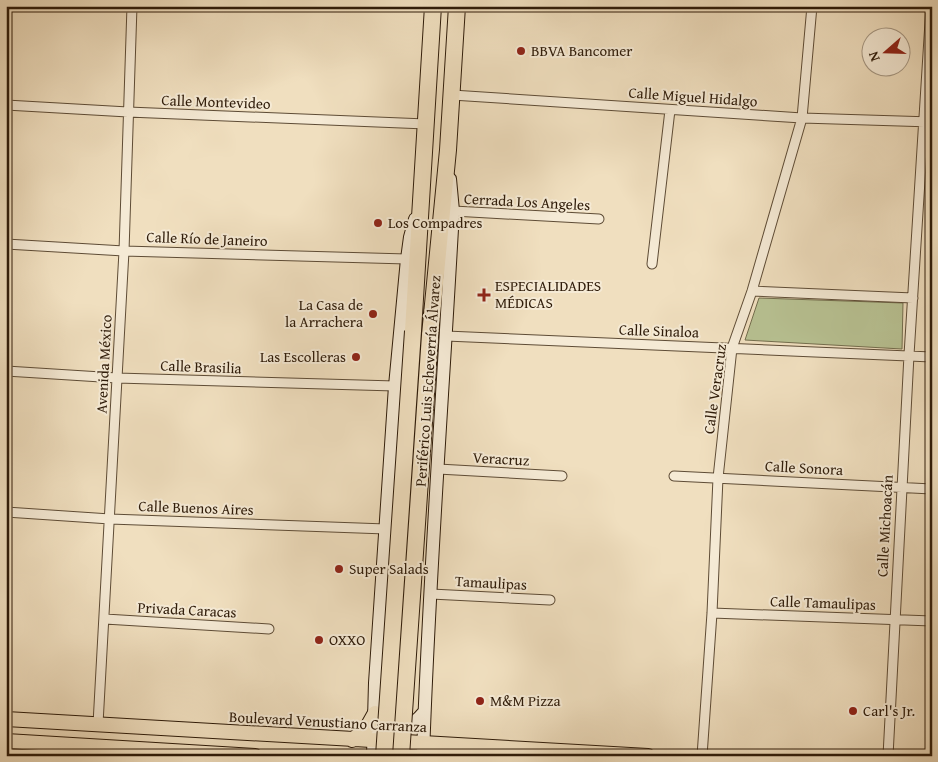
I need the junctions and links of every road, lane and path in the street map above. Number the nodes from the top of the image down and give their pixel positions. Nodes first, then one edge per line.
1 (132, 6) edge
2 (433, 6) edge
3 (457, 6) edge
4 (812, 6) edge
5 (931, 6) edge
6 (452, 96) junction
7 (6, 105) edge
8 (670, 110) junction
9 (128, 112) junction
10 (802, 118) junction
11 (928, 122) edge
12 (426, 124) junction
13 (448, 150) junction
14 (420, 210) junction
15 (453, 211) junction
16 (599, 219) dead end
17 (6, 244) edge
18 (124, 251) junction
19 (407, 259) junction
20 (652, 264) dead end
21 (752, 291) junction
22 (913, 298) junction
23 (438, 336) junction
24 (732, 348) junction
25 (909, 356) junction
26 (932, 357) edge
27 (6, 371) edge
28 (117, 378) junction
29 (395, 386) junction
30 (438, 469) junction
31 (562, 476) dead end
32 (674, 476) dead end
33 (718, 478) junction
34 (901, 488) junction
35 (932, 489) edge
36 (6, 512) edge
37 (110, 518) junction
38 (386, 529) junction
39 (430, 594) junction
40 (550, 600) dead end
41 (712, 613) junction
42 (104, 619) junction
43 (894, 619) junction
44 (932, 621) edge
45 (269, 629) dead end
46 (375, 683) junction
47 (424, 712) junction
48 (375, 713) junction
49 (6, 719) edge
50 (98, 724) junction
51 (352, 740) junction
52 (6, 741) edge
53 (374, 741) junction
54 (423, 750) edge
55 (255, 756) edge
56 (373, 756) edge
57 (384, 756) edge
58 (401, 756) edge
59 (648, 756) edge
60 (702, 756) edge
61 (888, 756) edge

1 - 9 street, Avenida México
2 - 12 highway, Periférico Luis Echeverría Álvarez
3 - 6 highway, Periférico Luis Echeverría Álvarez
4 - 10 street, Calle Veracruz
5 - 11 street, Calle Michoacán
6 - 8 street, Calle Miguel Hidalgo
6 - 13 highway, Periférico Luis Echeverría Álvarez
7 - 9 street, Calle Montevideo
8 - 10 street, Calle Miguel Hidalgo
8 - 20 street
9 - 12 street, Calle Montevideo
9 - 18 street, Avenida México
10 - 11 street, Calle Miguel Hidalgo
10 - 21 street, Calle Veracruz
11 - 22 street, Calle Michoacán
12 - 14 highway, Periférico Luis Echeverría Álvarez
13 - 15 street
13 - 23 highway, Periférico Luis Echeverría Álvarez
14 - 19 street, Periférico Luis Echeverría Álvarez
14 - 57 highway, Periférico Luis Echeverría Álvarez, bridge
15 - 16 street, Cerrada Los Angeles
15 - 23 street
17 - 18 street, Calle Río de Janeiro
18 - 19 street, Calle Río de Janeiro
18 - 28 street, Avenida México
19 - 29 street, Periférico Luis Echeverría Álvarez
21 - 22 street
21 - 24 street, Calle Veracruz
22 - 25 street, Calle Michoacán
23 - 24 street, Calle Sinaloa
23 - 30 street
23 - 58 highway, Periférico Luis Echeverría Álvarez, bridge
24 - 25 street, Calle Sinaloa
24 - 33 street, Calle Veracruz
25 - 26 street, Calle Sinaloa
25 - 34 street, Calle Michoacán
27 - 28 street, Calle Brasilia
28 - 29 street, Calle Brasilia
28 - 37 street, Avenida México
29 - 38 street, Periférico Luis Echeverría Álvarez
30 - 31 street, Veracruz
30 - 39 street
32 - 33 street, Calle Sonora
33 - 34 street, Calle Sonora
33 - 41 street, Calle Veracruz
34 - 35 street, Calle Sonora
34 - 43 street, Calle Michoacán
36 - 37 street, Calle Buenos Aires
37 - 38 street, Calle Buenos Aires
37 - 42 street, Avenida México
38 - 46 street, Periférico Luis Echeverría Álvarez
39 - 40 street, Tamaulipas
39 - 47 street
41 - 43 street, Calle Tamaulipas
41 - 60 street, Calle Veracruz
42 - 45 street, Privada Caracas
42 - 50 street, Avenida México
43 - 44 street, Calle Tamaulipas
43 - 61 street, Calle Michoacán
46 - 47 street
46 - 48 street, Periférico Luis Echeverría Álvarez
47 - 54 street
48 - 51 main road
48 - 53 street, Periférico Luis Echeverría Álvarez
49 - 50 main road, Boulevard Venustiano Carranza
50 - 51 main road, Boulevard Venustiano Carranza
51 - 53 main road, Boulevard Venustiano Carranza
52 - 55 main road
53 - 54 main road, Boulevard Venustiano Carranza
53 - 56 street, Periférico Luis Echeverría Álvarez
54 - 59 main road, Boulevard Venustiano Carranza

